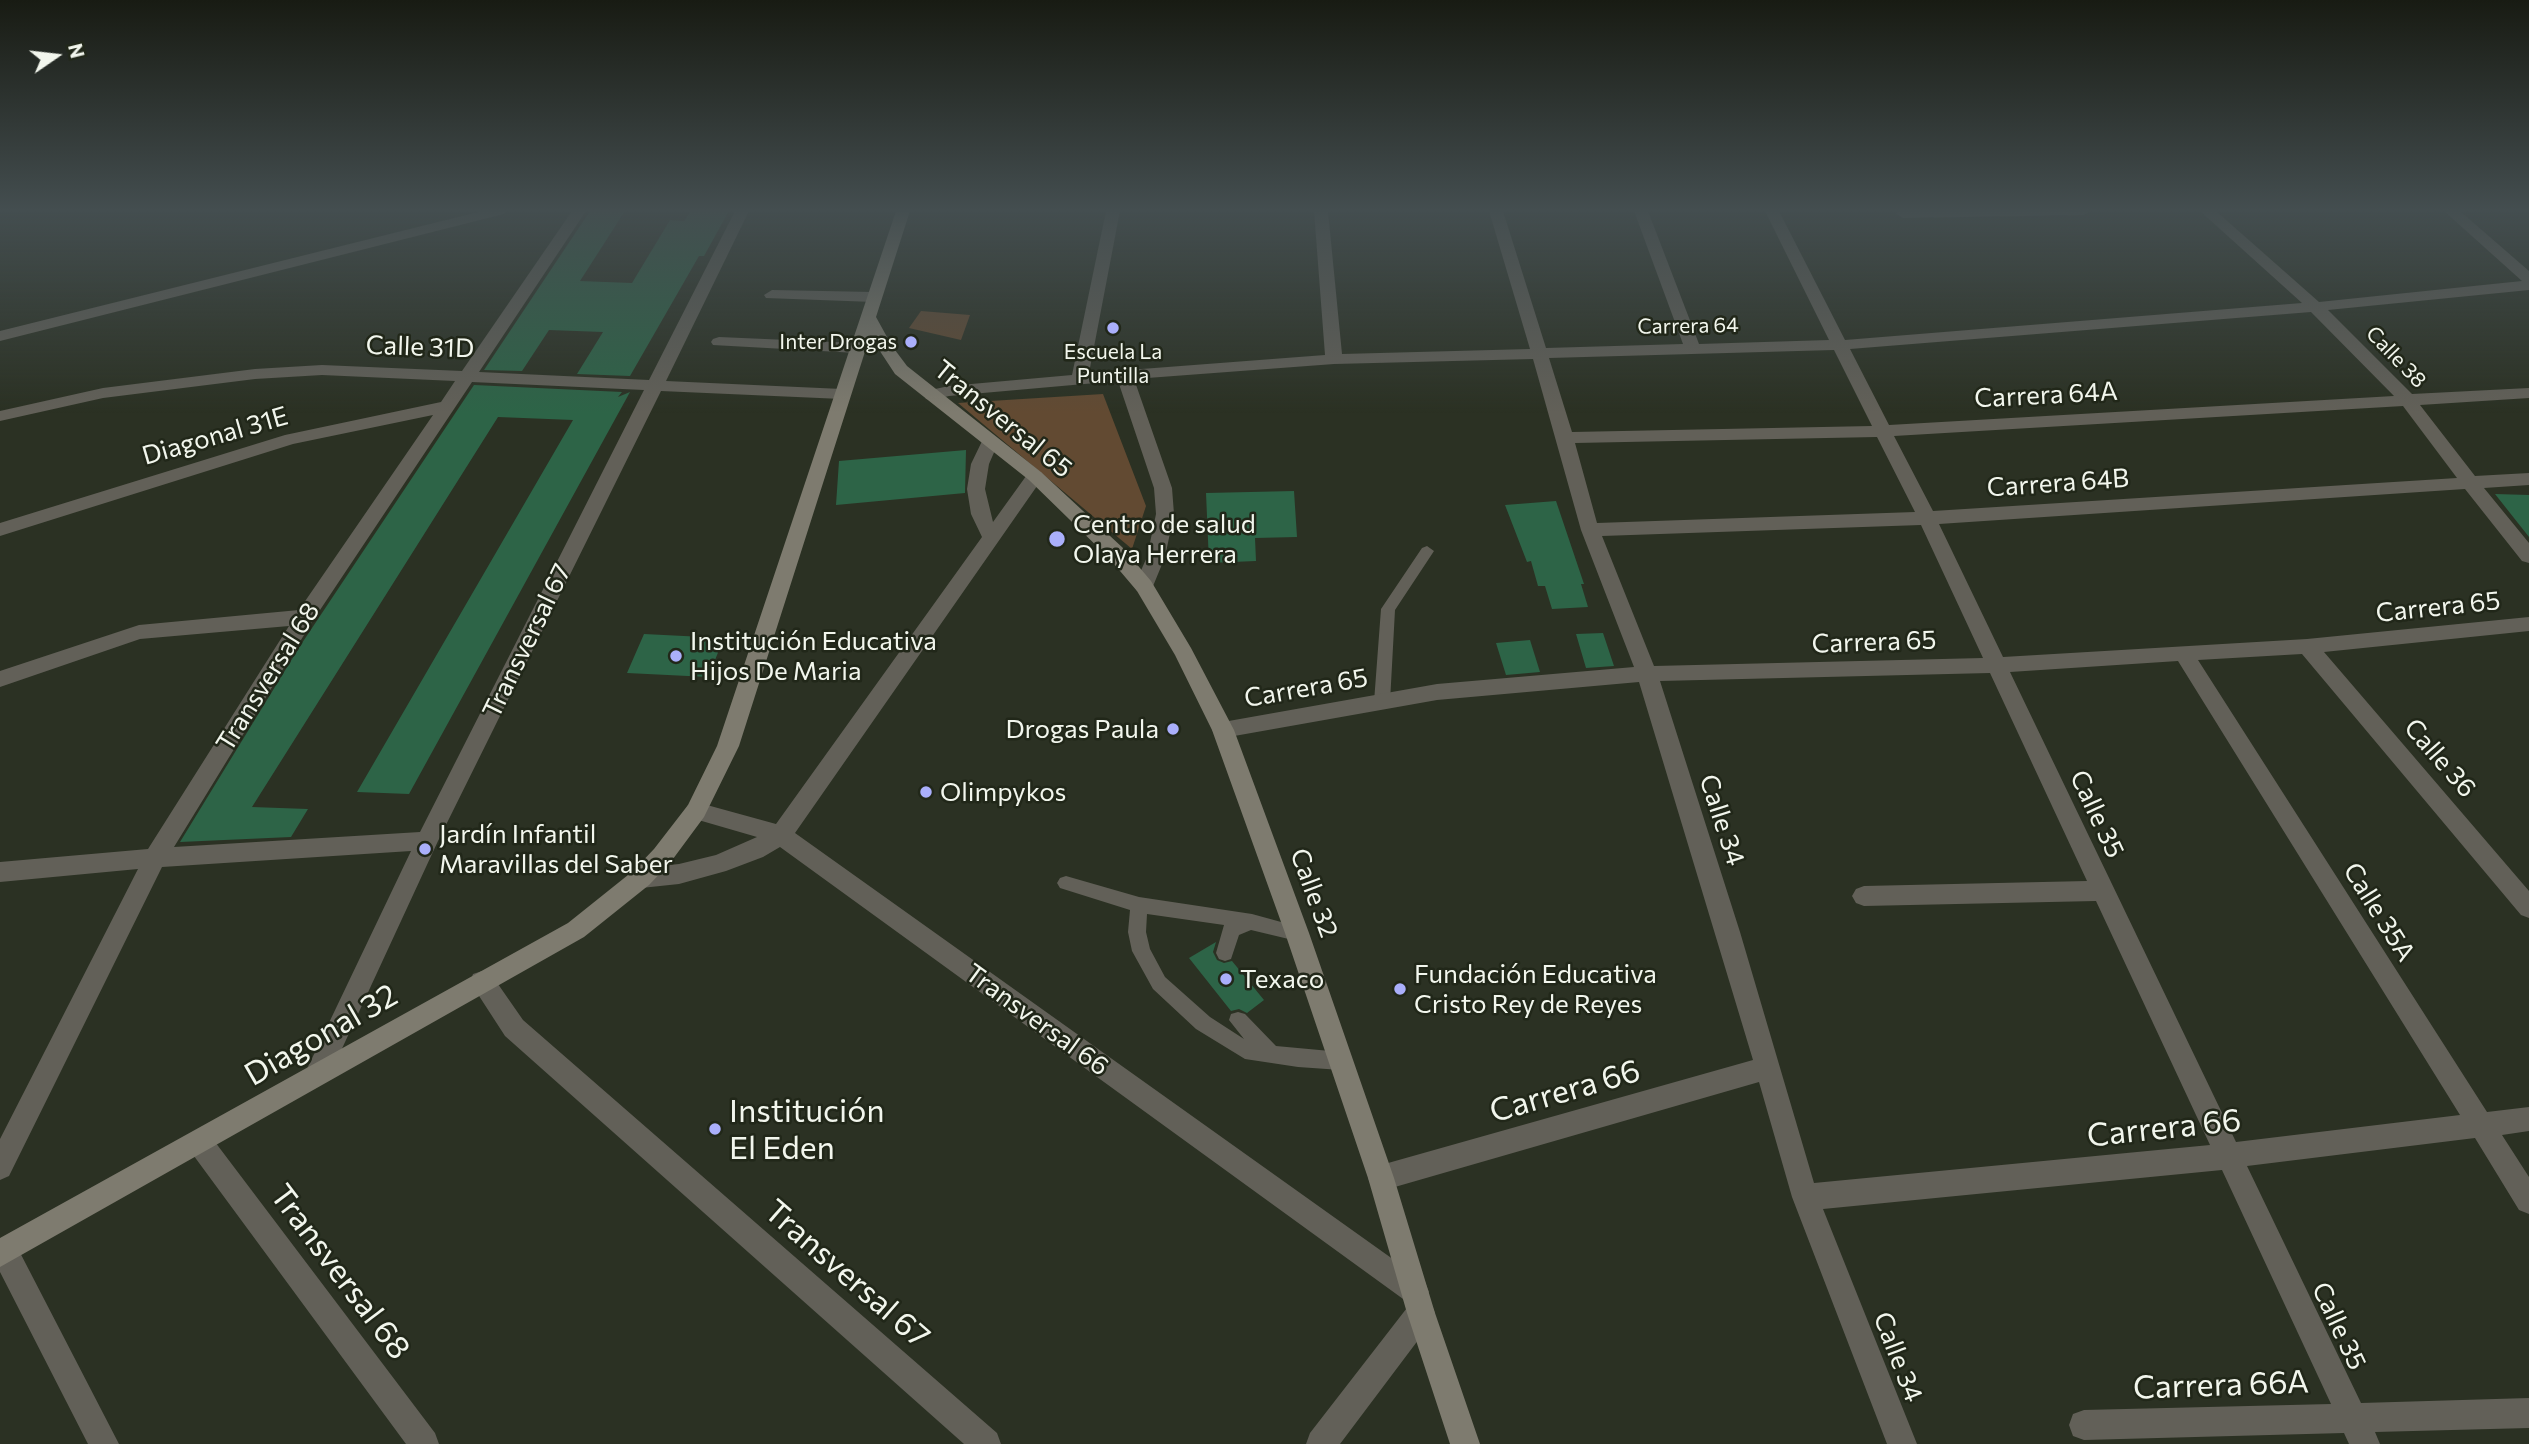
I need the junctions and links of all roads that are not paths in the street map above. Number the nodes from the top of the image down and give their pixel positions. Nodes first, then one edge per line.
1 (233, 278) edge
2 (535, 278) edge
3 (708, 278) edge
4 (880, 278) edge
5 (1099, 278) edge
6 (1327, 278) edge
7 (1516, 278) edge
8 (1666, 278) edge
9 (1806, 278) edge
10 (2283, 278) edge
11 (2529, 285) edge
12 (772, 295) dead end
13 (874, 297) junction
14 (2315, 307) junction
15 (868, 316) junction
16 (0, 336) edge
17 (719, 342) dead end
18 (1840, 345) junction
19 (857, 348) junction
20 (1693, 350) junction
21 (1538, 351) junction
22 (1334, 359) junction
23 (471, 375) junction
24 (1124, 375) junction
25 (1079, 380) junction
26 (654, 385) junction
27 (2529, 393) edge
28 (842, 394) junction
29 (932, 395) junction
30 (2408, 400) junction
31 (448, 406) junction
32 (0, 416) edge
33 (1882, 431) junction
34 (1565, 438) junction
35 (990, 441) junction
36 (1035, 476) junction
37 (2529, 479) edge
38 (2470, 483) junction
39 (1927, 518) junction
40 (0, 530) edge
41 (1590, 530) junction
42 (992, 538) junction
43 (1427, 551) dead end
44 (2529, 556) edge
45 (1144, 586) junction
46 (305, 617) junction
47 (2529, 624) edge
48 (2307, 646) junction
49 (2183, 653) junction
50 (1996, 665) junction
51 (1647, 674) junction
52 (0, 679) edge
53 (1382, 702) junction
54 (1223, 730) junction
55 (696, 811) junction
56 (781, 835) junction
57 (427, 841) junction
58 (155, 858) junction
59 (0, 872) edge
60 (640, 878) junction
61 (1066, 883) dead end
62 (2103, 891) junction
63 (1864, 896) dead end
64 (1139, 905) junction
65 (2529, 908) edge
66 (1252, 922) junction
67 (1297, 933) junction
68 (1225, 953) dead end
69 (482, 982) junction
70 (1238, 1020) dead end
71 (1271, 1054) junction
72 (1341, 1061) junction
73 (1767, 1068) junction
74 (318, 1073) junction
75 (2529, 1119) edge
76 (2483, 1125) junction
77 (200, 1143) junction
78 (2228, 1156) junction
79 (0, 1167) edge
80 (1381, 1178) junction
81 (1805, 1197) junction
82 (2529, 1201) edge
83 (2, 1252) edge
84 (1418, 1303) junction
85 (2529, 1413) edge
86 (2351, 1416) junction
87 (2084, 1425) dead end
88 (104, 1444) edge
89 (424, 1444) edge
90 (986, 1444) edge
91 (1321, 1444) edge
92 (1465, 1444) edge
93 (1902, 1444) edge
94 (2364, 1444) edge

1 - 16 street
2 - 23 street, Transversal 68
3 - 26 street, Transversal 67
4 - 13 street
5 - 25 street
6 - 22 street
7 - 21 street, Calle 34
8 - 20 street
9 - 18 street, Calle 35
10 - 14 street, Calle 38
11 - 14 street, Carrera 64
12 - 13 street
13 - 15 street
14 - 18 street, Carrera 64
14 - 30 street, Calle 38
15 - 19 street
15 - 29 street, Transversal 65
17 - 19 street
18 - 20 street, Carrera 64
18 - 33 street, Calle 35
19 - 28 street
20 - 21 street, Carrera 64
21 - 22 street, Carrera 64
21 - 34 street, Calle 34
22 - 24 street, Carrera 64
23 - 26 street, Calle 31D
23 - 31 street, Transversal 68
23 - 32 street, Calle 31D
24 - 25 street, Carrera 64
24 - 45 street
25 - 29 street, Carrera 64
26 - 28 street, Calle 31D
26 - 57 street, Transversal 67
27 - 30 street, Carrera 64A
28 - 55 street
29 - 35 street, Transversal 65
30 - 33 street, Carrera 64A
30 - 38 street, Calle 38
31 - 40 street, Diagonal 31E
31 - 46 street, Transversal 68
33 - 34 street, Carrera 64A
33 - 39 street, Calle 35
34 - 41 street, Calle 34
35 - 36 street, Transversal 65
35 - 42 street
36 - 42 street
36 - 45 street, Transversal 65
37 - 38 street, Carrera 64B
38 - 39 street, Carrera 64B
38 - 44 street, Calle 38
39 - 41 street, Carrera 64B
39 - 50 street, Calle 35
41 - 51 street, Calle 34
42 - 56 street
43 - 53 lane
45 - 54 street, Calle 32
46 - 52 street
46 - 58 street, Transversal 68
47 - 48 street, Carrera 65
48 - 49 street, Carrera 65
48 - 65 street, Calle 36
49 - 50 street, Carrera 65
49 - 76 street, Calle 35A
50 - 51 street, Carrera 65
50 - 62 street, Calle 35
51 - 53 street, Carrera 65
51 - 73 street, Calle 34
53 - 54 street, Carrera 65
54 - 67 street, Calle 32
55 - 56 street
55 - 60 street, Diagonal 32
56 - 60 street
56 - 84 street, Transversal 66
57 - 58 street
57 - 74 street, Transversal 67
58 - 59 street
58 - 79 street, Transversal 68
60 - 69 street, Diagonal 32
61 - 64 lane
62 - 63 street
62 - 78 street, Calle 35
64 - 66 lane
64 - 71 lane
66 - 67 lane
66 - 68 lane
67 - 72 street, Calle 32
69 - 74 street, Diagonal 32
69 - 90 street, Transversal 67
70 - 71 lane
71 - 72 lane
72 - 80 street, Calle 32
73 - 80 street, Carrera 66
73 - 81 street, Calle 34
74 - 77 street, Diagonal 32
75 - 76 street, Carrera 66
76 - 78 street, Carrera 66
76 - 82 street, Calle 35A
77 - 83 street, Diagonal 32
77 - 89 street, Transversal 68
78 - 81 street, Carrera 66
78 - 86 street, Calle 35
80 - 84 street, Calle 32
81 - 93 street, Calle 34
83 - 88 street
84 - 91 street
84 - 92 street, Calle 32
85 - 86 street, Carrera 66A
86 - 87 street, Carrera 66A
86 - 94 street, Calle 35

